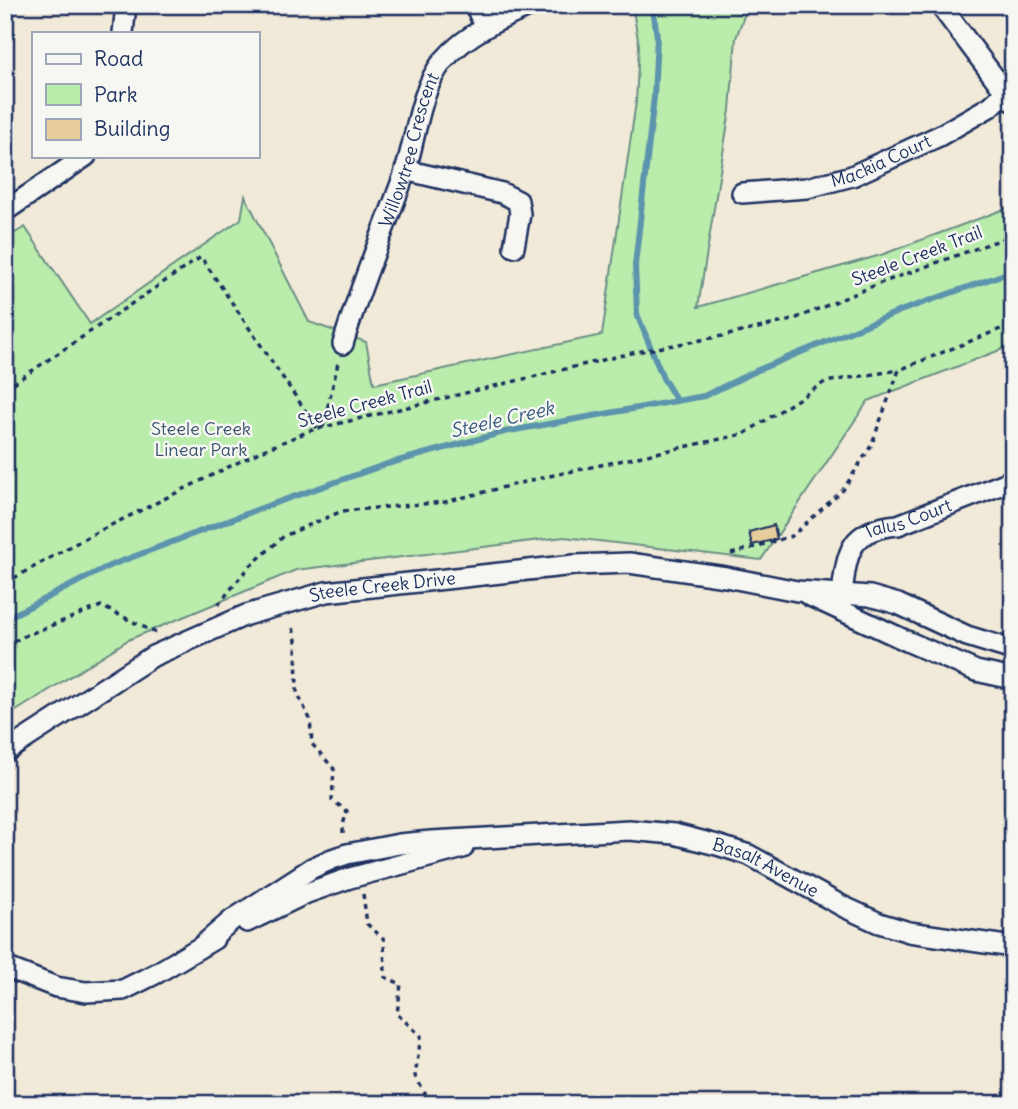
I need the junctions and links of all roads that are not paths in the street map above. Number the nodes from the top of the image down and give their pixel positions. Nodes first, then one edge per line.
1 (126, 5) edge
2 (475, 5) edge
3 (534, 5) edge
4 (940, 5) edge
5 (485, 27) junction
6 (123, 32) edge
7 (1009, 98) edge
8 (83, 158) edge
9 (405, 170) junction
10 (742, 193) dead end
11 (5, 211) edge
12 (513, 247) dead end
13 (343, 344) road end
14 (1013, 480) edge
15 (797, 591) junction
16 (842, 594) junction
17 (1013, 650) edge
18 (1013, 679) edge
19 (5, 752) edge
20 (1013, 947) edge
21 (5, 967) edge

1 - 6 street
2 - 5 street
3 - 5 street, Willowtree Crescent
4 - 7 street
5 - 9 street, Willowtree Crescent
7 - 10 street, Mackia Court
8 - 11 street
9 - 12 street
9 - 13 street, Willowtree Crescent
14 - 16 street, Talus Court
15 - 16 street, Steele Creek Drive
15 - 18 street, Steele Creek Drive
15 - 19 street, Steele Creek Drive
16 - 17 street, Steele Creek Drive
20 - 21 street, Basalt Avenue

